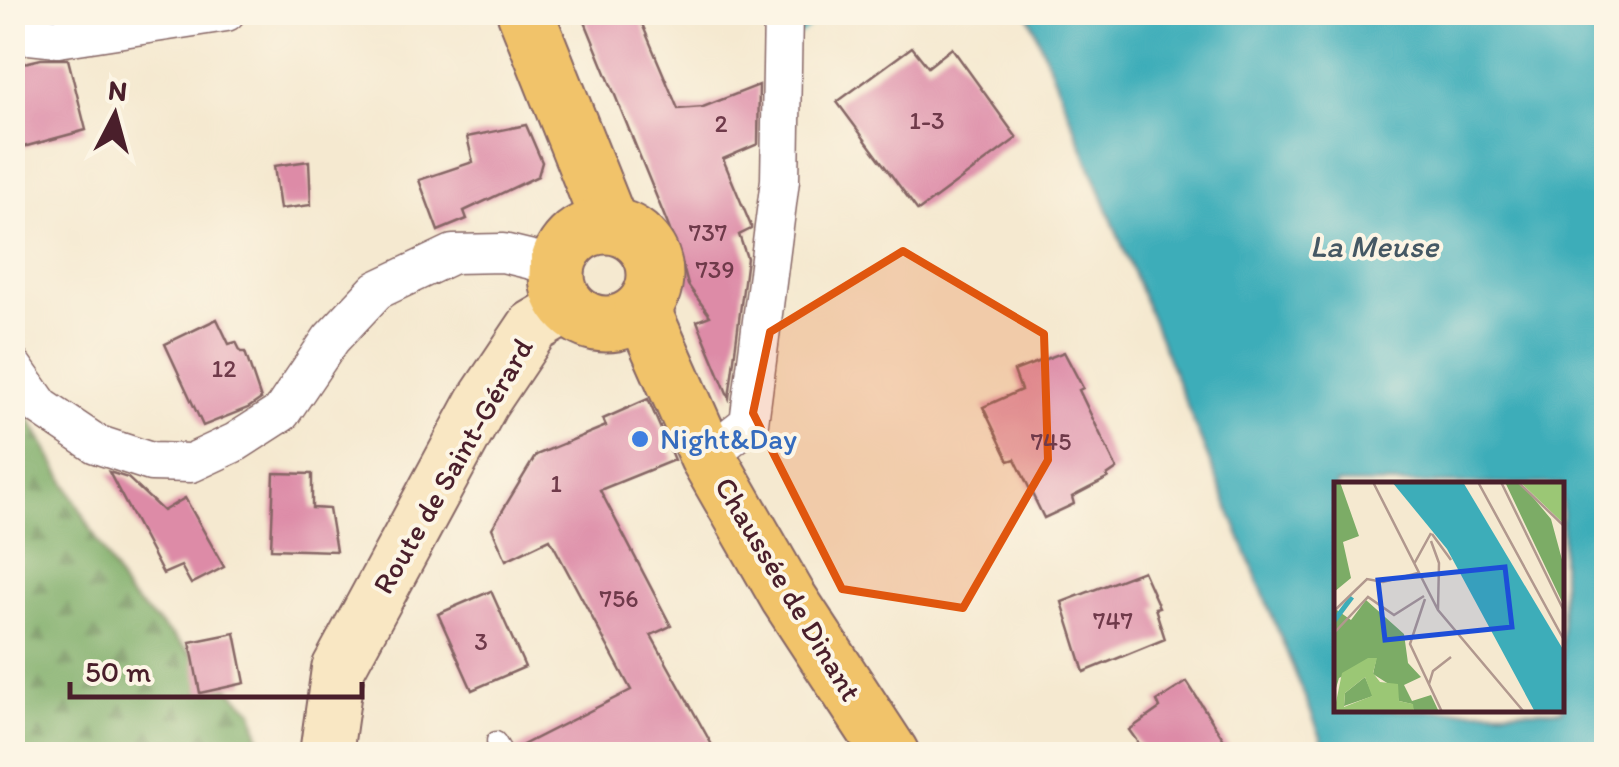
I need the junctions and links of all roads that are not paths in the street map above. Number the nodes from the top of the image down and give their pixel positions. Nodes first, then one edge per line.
1 (226, 12) edge
2 (525, 12) edge
3 (783, 12) edge
4 (12, 31) edge
5 (610, 225) junction
6 (562, 287) junction
7 (642, 309) junction
8 (12, 366) edge
9 (707, 456) junction
10 (326, 754) edge
11 (891, 754) edge

1 - 4 street
2 - 5 main road
3 - 9 street
5 - 6 main road
5 - 7 main road
6 - 7 main road
6 - 8 street
6 - 10 main road, Route de Saint-Gérard
7 - 9 main road, Chaussée de Dinant
9 - 11 main road, Chaussée de Dinant

